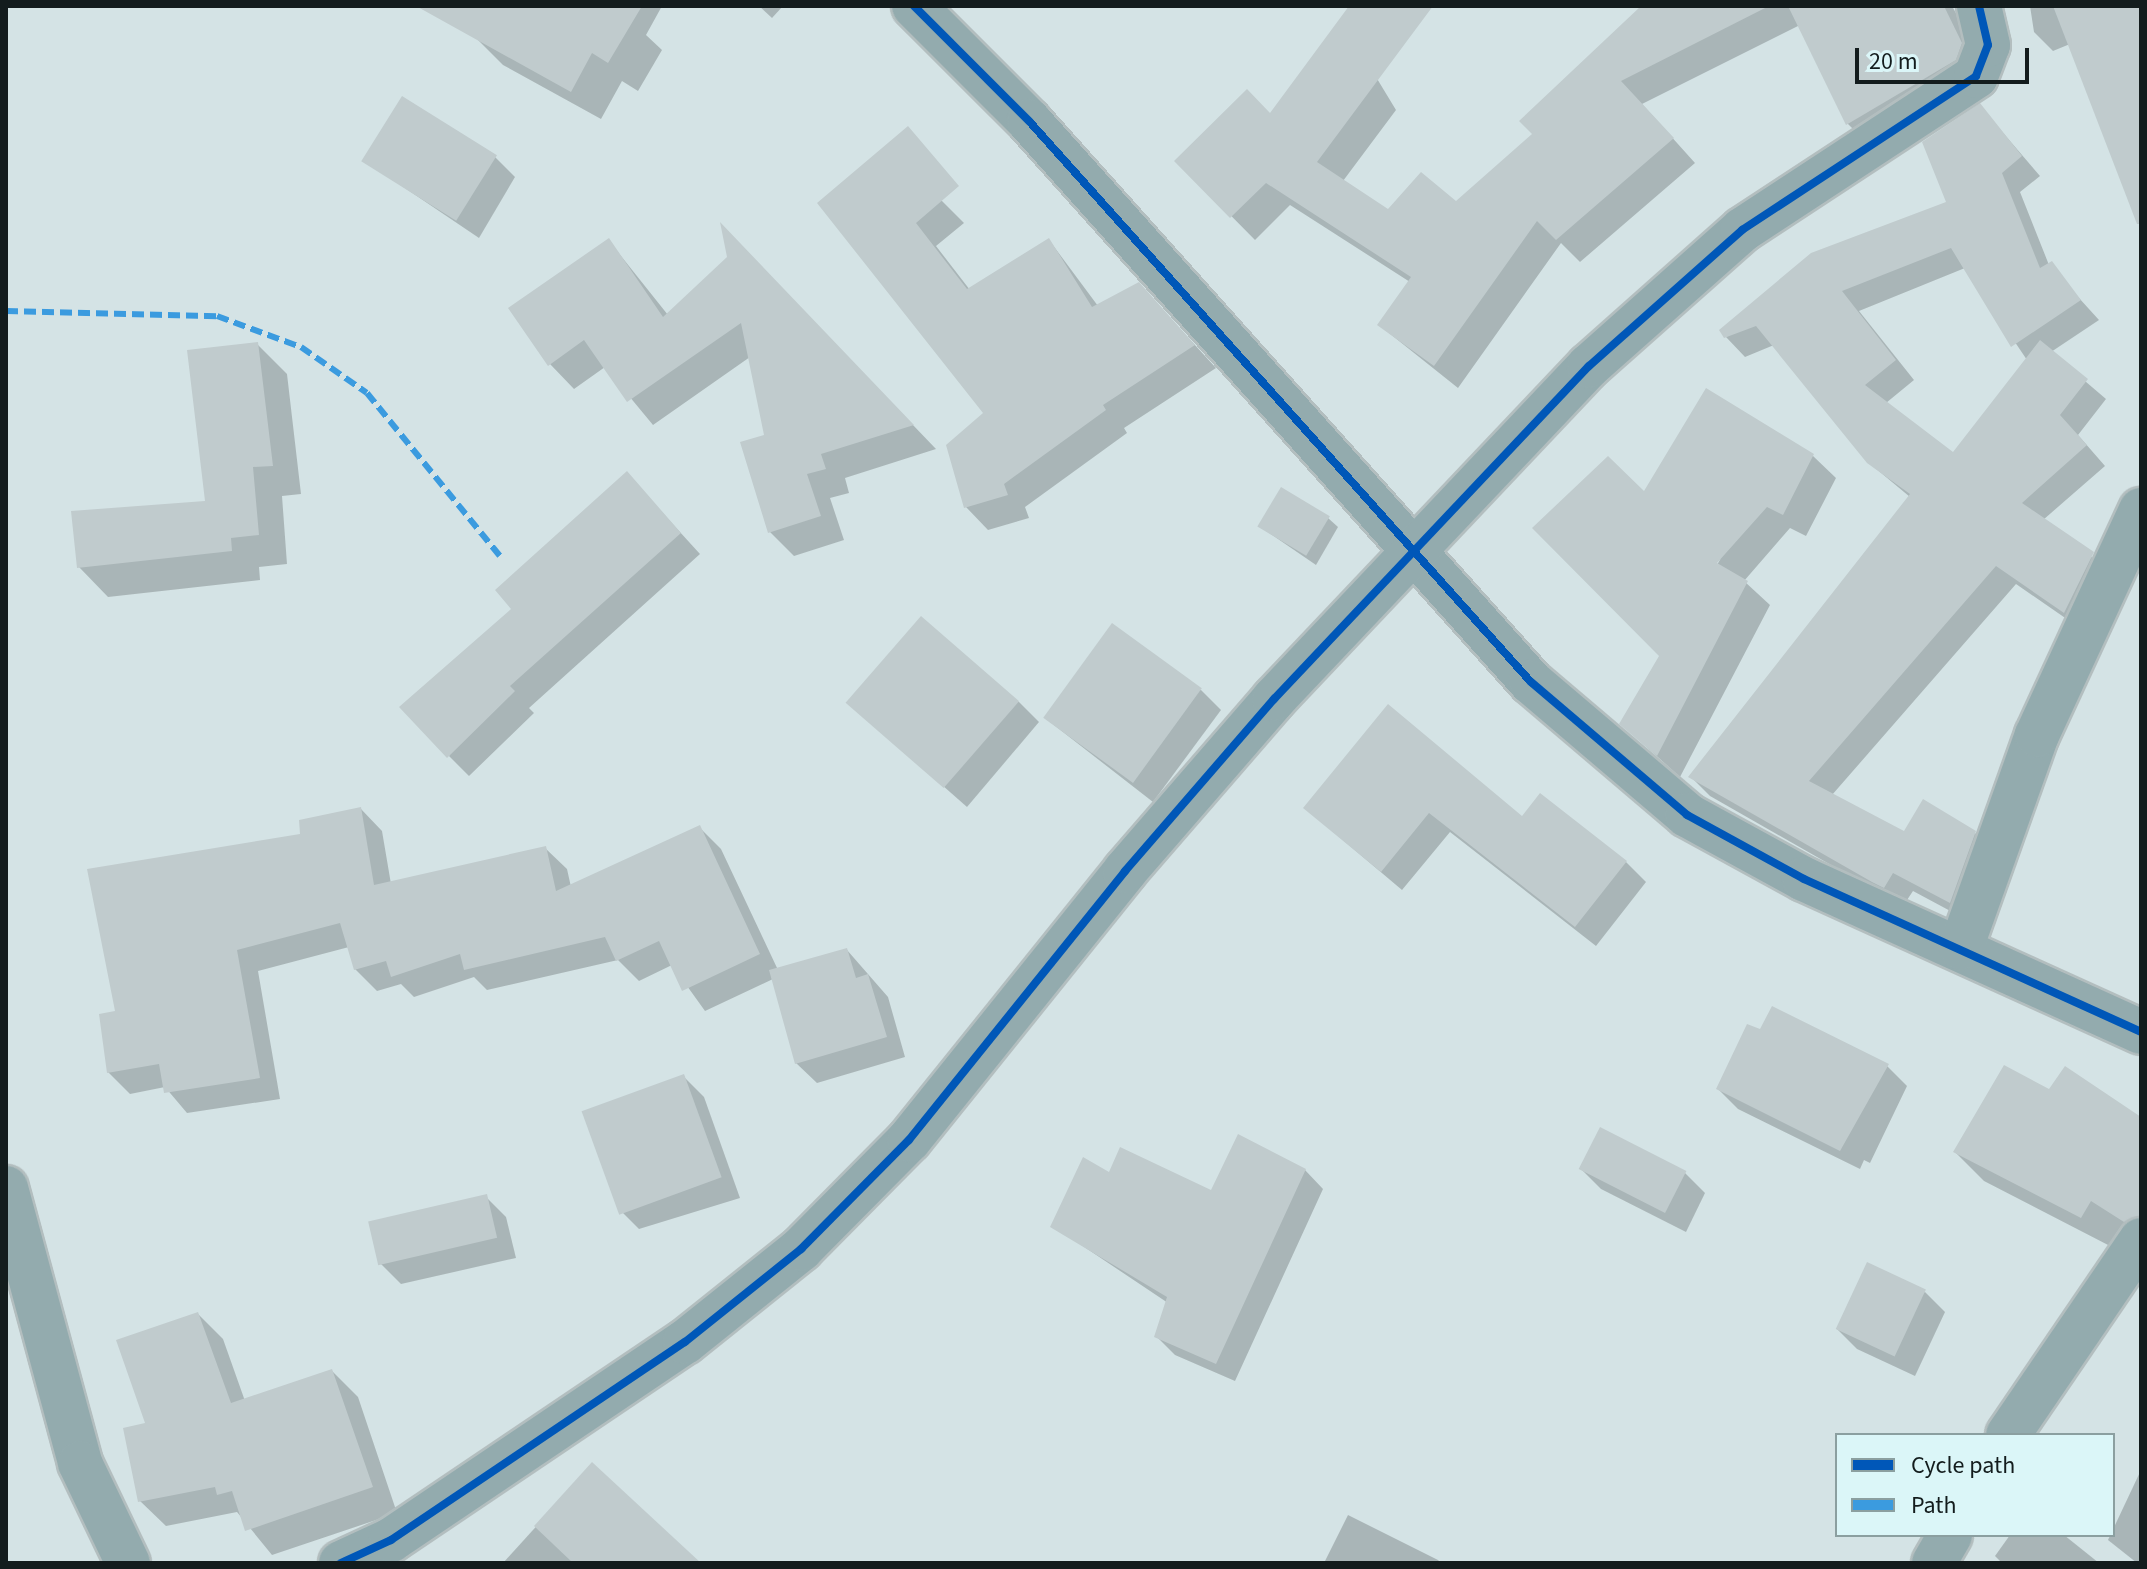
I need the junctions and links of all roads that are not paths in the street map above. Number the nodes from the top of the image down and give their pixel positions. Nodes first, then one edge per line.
1 (914, 6) edge
2 (1979, 6) edge
3 (2141, 510) edge
4 (1414, 555) junction
5 (1961, 948) junction
6 (2141, 1032) edge
7 (6, 1188) edge
8 (2141, 1240) edge
9 (2009, 1433) edge
10 (1949, 1537) edge
11 (128, 1563) edge
12 (341, 1563) edge
13 (1934, 1563) edge

1 - 4 street
2 - 4 street
3 - 5 street
4 - 5 street
4 - 12 street
5 - 6 street
7 - 11 street
8 - 9 street
10 - 13 street

